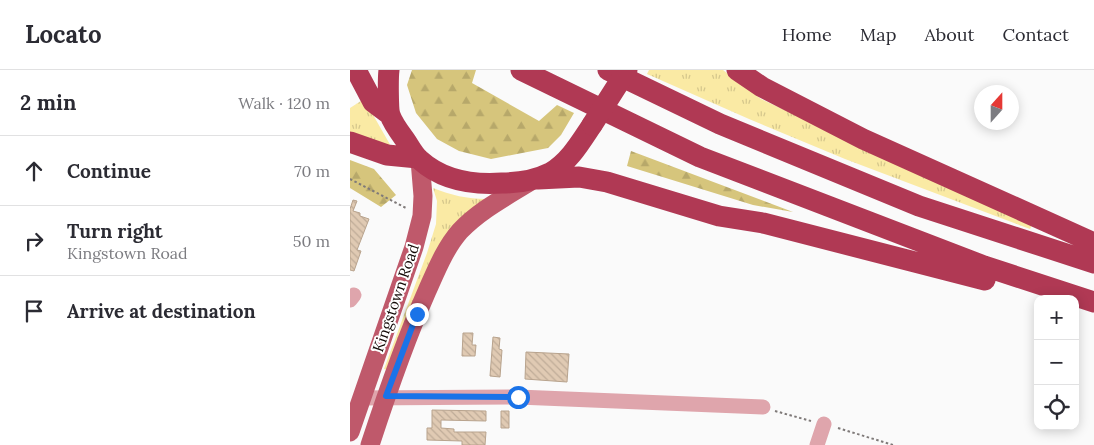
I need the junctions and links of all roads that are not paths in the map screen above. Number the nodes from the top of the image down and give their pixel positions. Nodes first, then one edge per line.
1 (389, 70) edge
2 (521, 70) edge
3 (608, 70) edge
4 (627, 70) edge
5 (737, 70) edge
6 (362, 80) edge
7 (389, 114) junction
8 (350, 142) edge
9 (419, 159) junction
10 (534, 180) junction
11 (1094, 244) edge
12 (1094, 263) edge
13 (1039, 295) edge
14 (1094, 302) edge
15 (1079, 306) edge
16 (1094, 310) edge
17 (386, 396) junction
18 (361, 398) junction
19 (763, 408) dead end
20 (824, 424) dead end
21 (350, 432) edge
22 (370, 445) edge
23 (817, 445) edge

1 - 7 highway
2 - 14 highway
3 - 12 highway
4 - 10 highway, bridge
5 - 11 highway
6 - 7 highway
7 - 9 highway
8 - 9 highway
9 - 10 highway
9 - 18 main road, Kingstown Road
10 - 13 highway
10 - 17 main road, Kingstown Road
15 - 16 highway
17 - 18 lane
17 - 19 lane
17 - 22 main road, Kingstown Road
18 - 21 main road, Kingstown Road
20 - 23 lane

